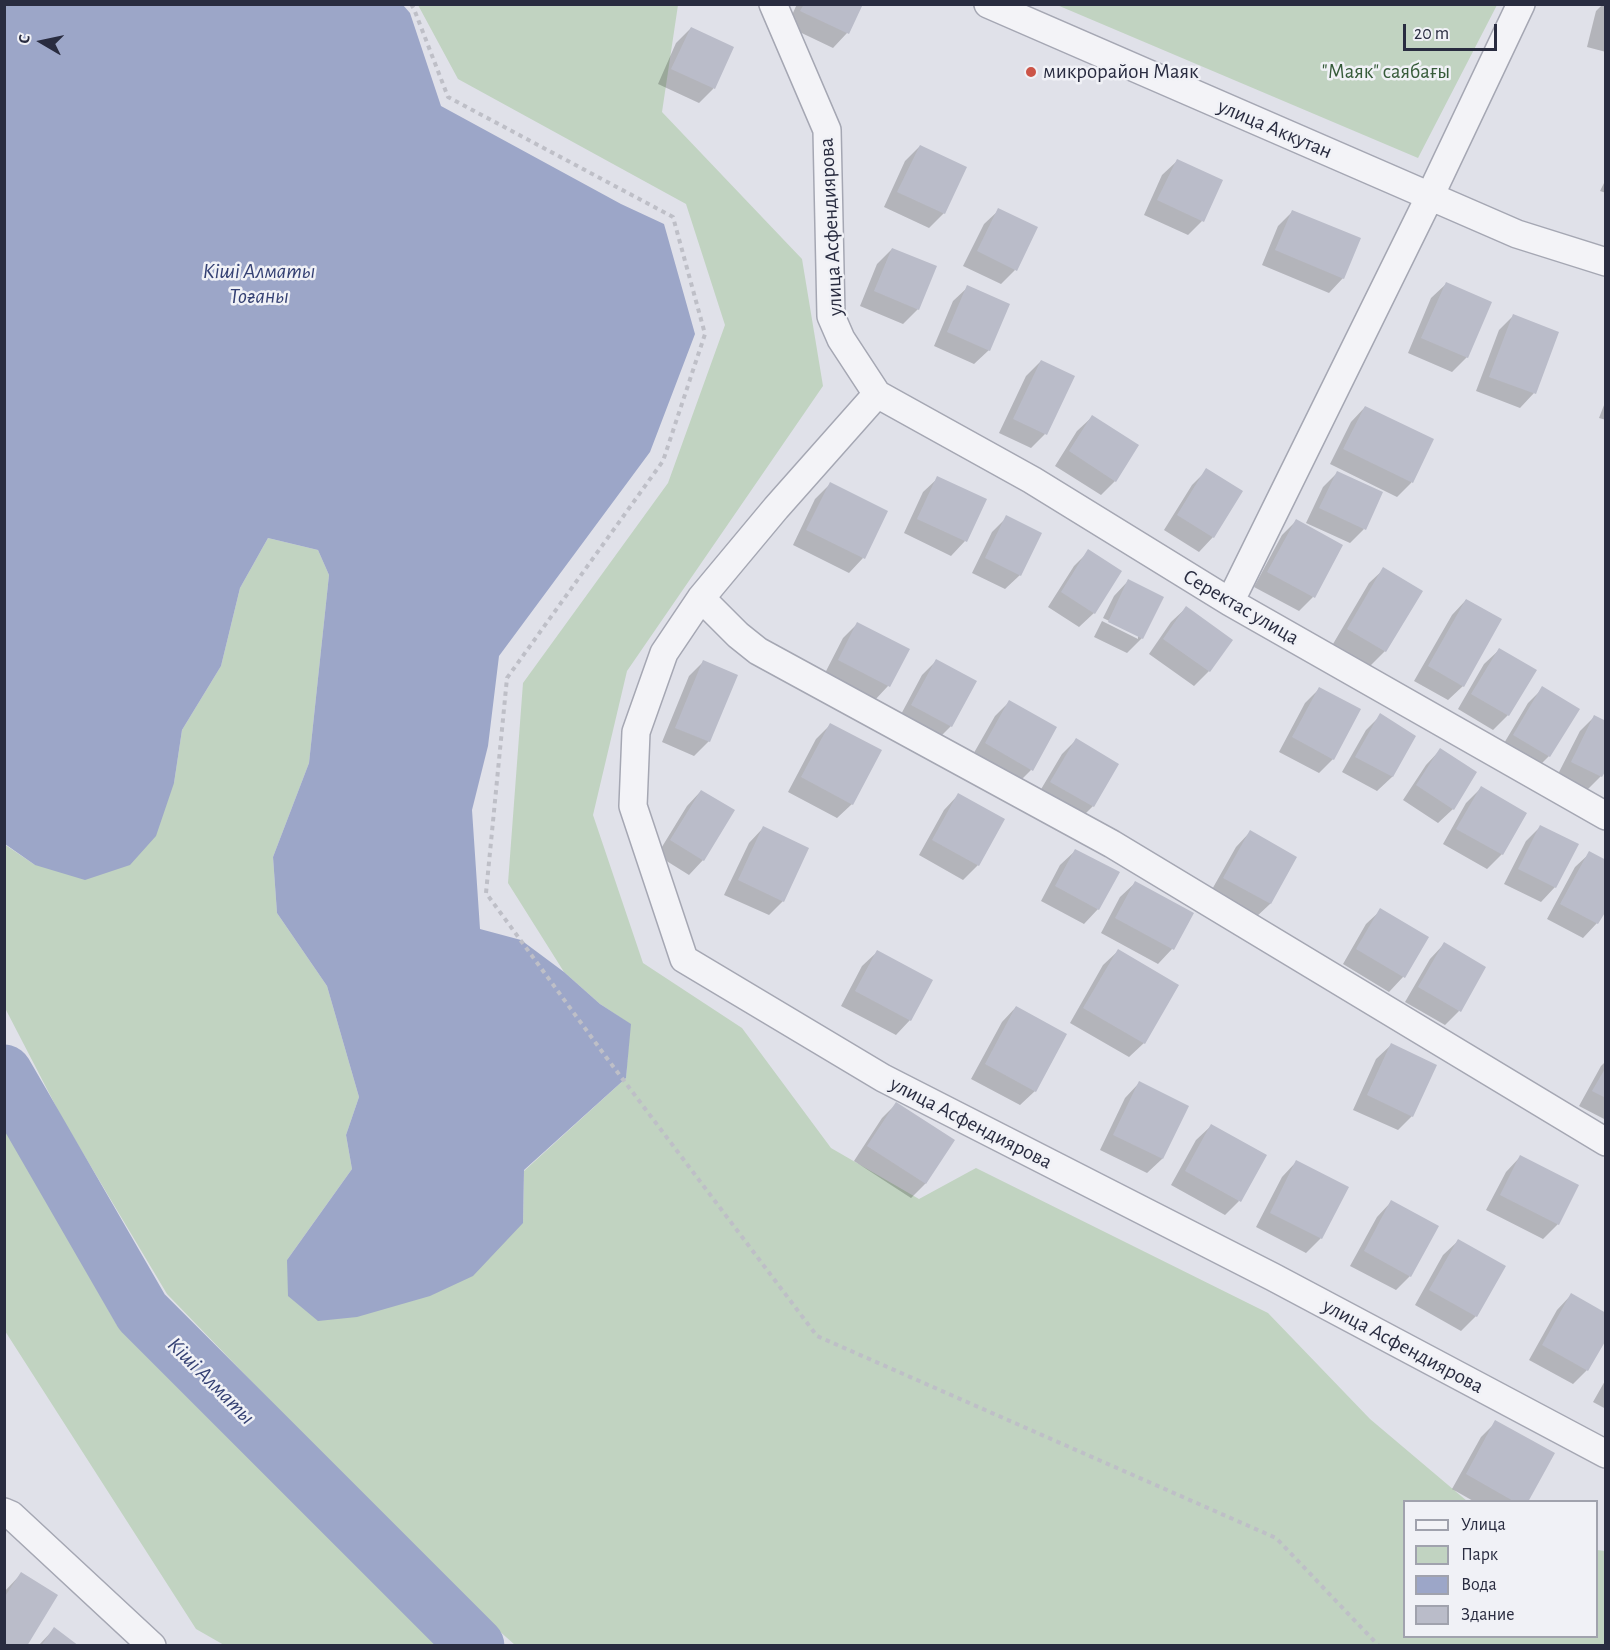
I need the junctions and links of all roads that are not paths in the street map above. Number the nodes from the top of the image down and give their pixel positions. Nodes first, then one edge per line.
1 (773, 4) edge
2 (988, 4) edge
3 (1521, 4) edge
4 (1430, 196) junction
5 (1605, 262) edge
6 (877, 394) junction
7 (701, 598) junction
8 (1230, 602) junction
9 (1605, 816) edge
10 (1605, 1142) edge
11 (1605, 1454) edge
12 (4, 1512) edge
13 (152, 1646) edge

1 - 6 street, улица Асфендиярова
2 - 4 street, улица Аккутан
3 - 4 street
4 - 5 street, улица Аккутан
4 - 8 street
6 - 7 street, улица Асфендиярова
6 - 8 street, Серектас улица
7 - 10 street
7 - 11 street, улица Асфендиярова
8 - 9 street, Серектас улица
12 - 13 street

